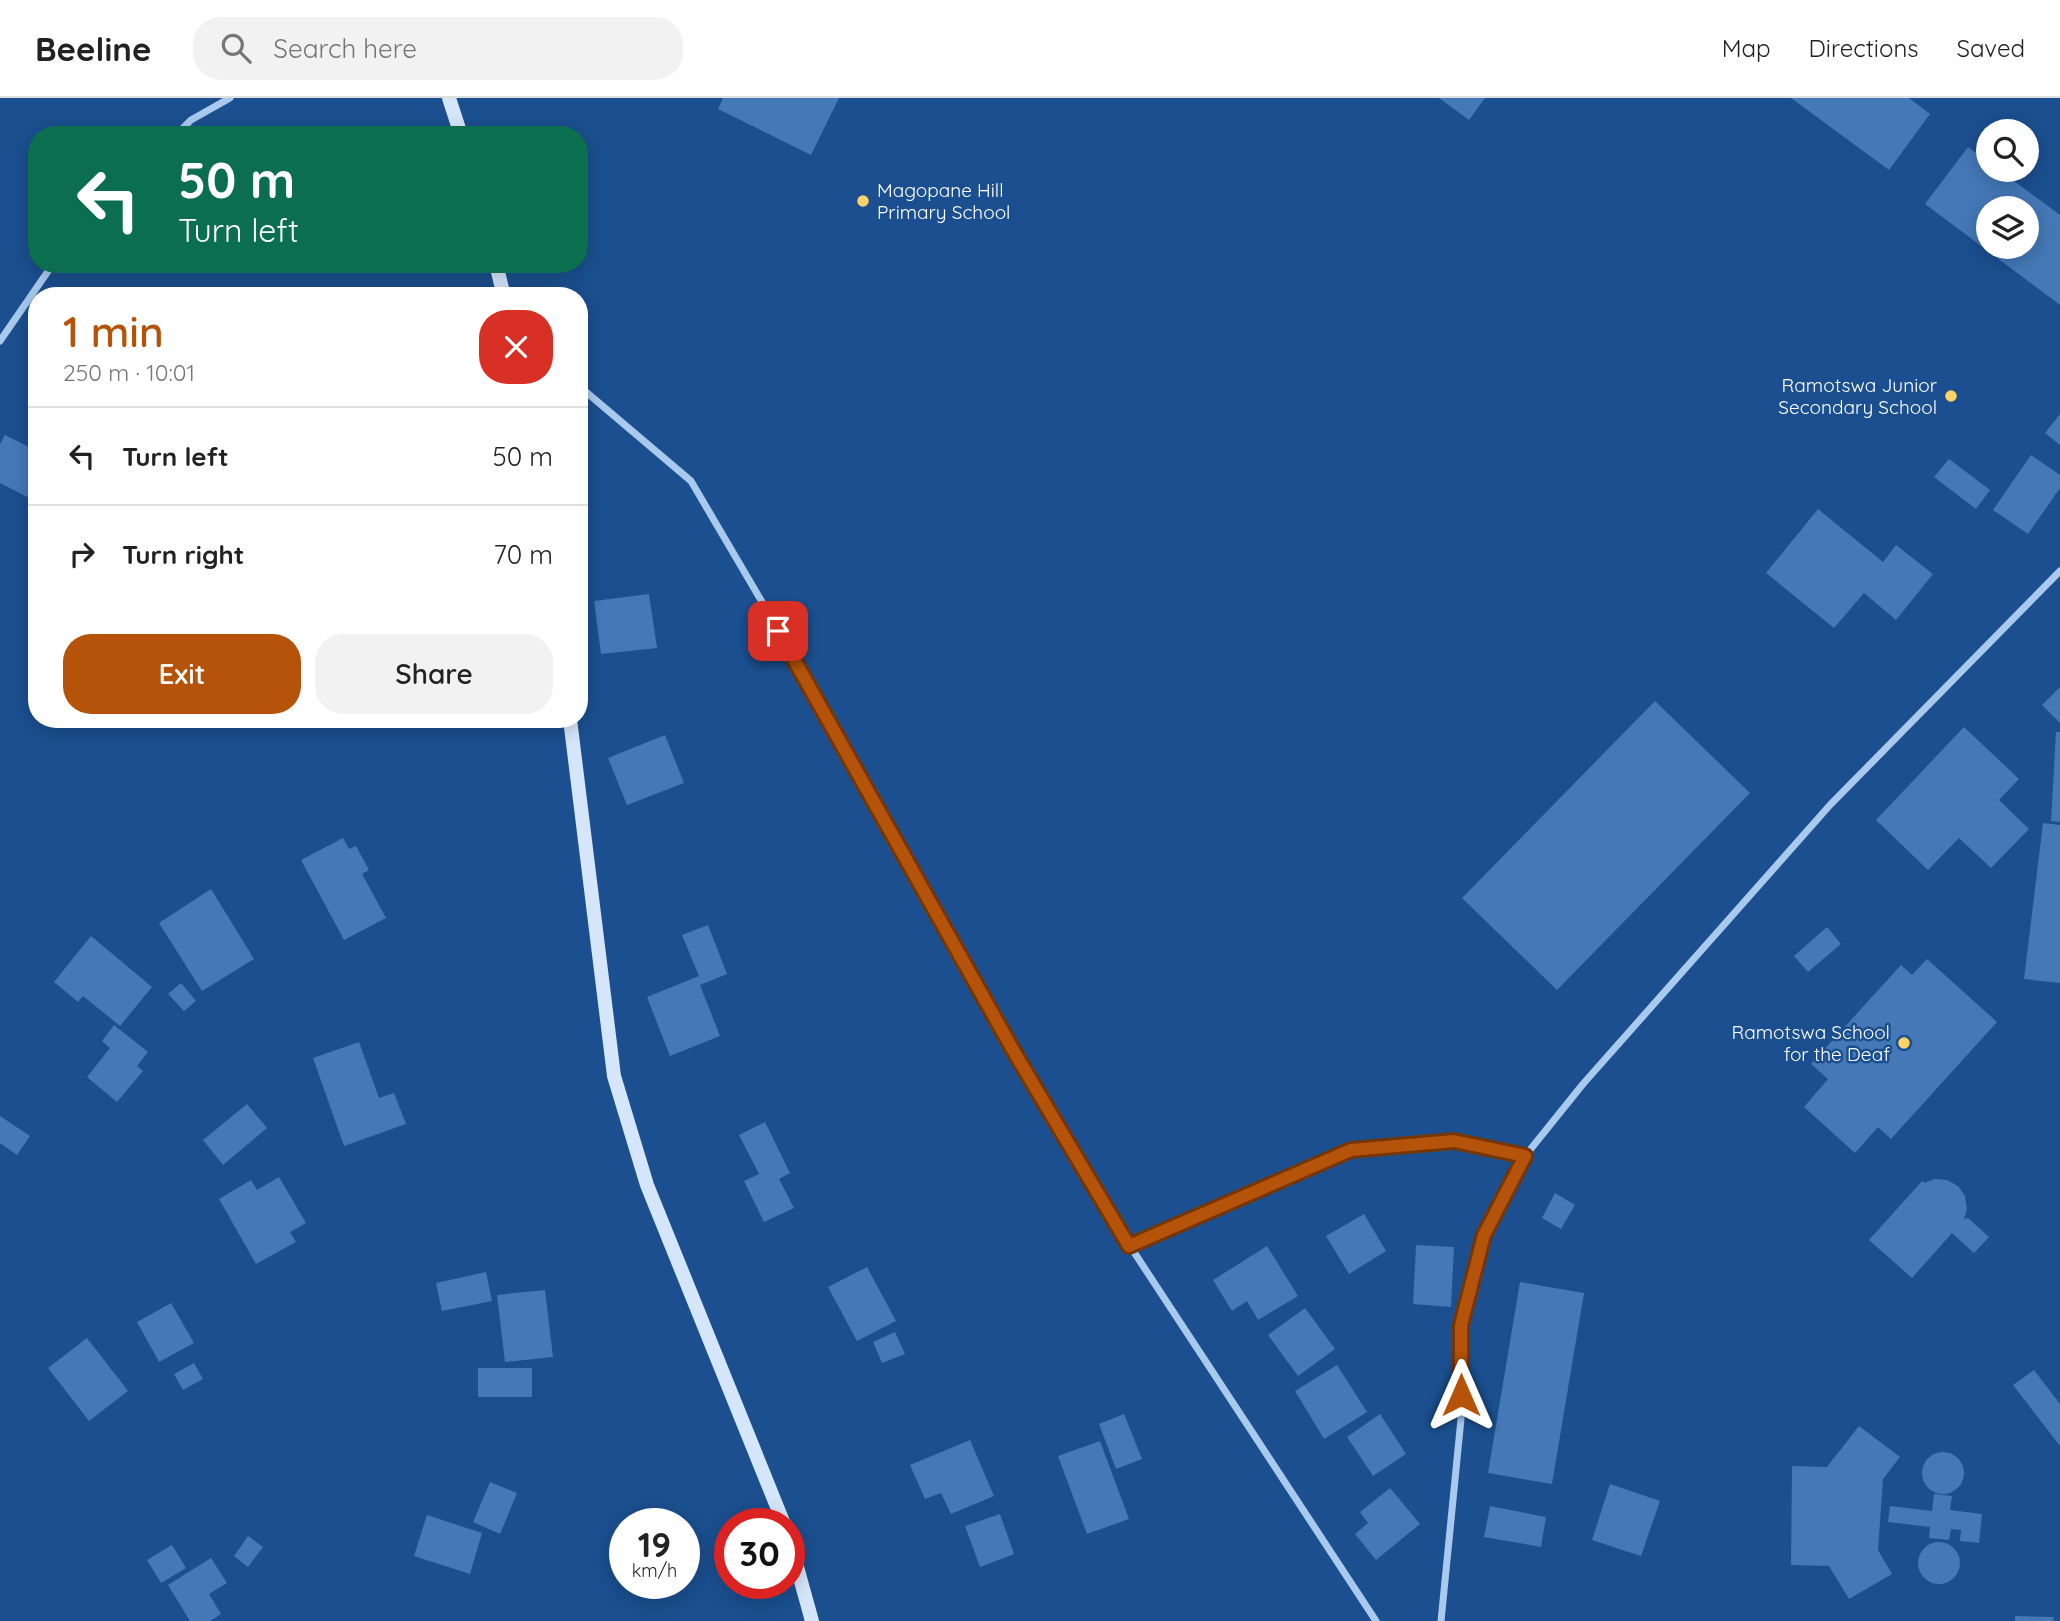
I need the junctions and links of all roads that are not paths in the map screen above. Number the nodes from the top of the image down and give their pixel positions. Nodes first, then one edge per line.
1 (230, 98) edge
2 (450, 98) edge
3 (185, 126) edge
4 (458, 126) edge
5 (28, 300) edge
6 (0, 341) edge
7 (588, 394) edge
8 (2060, 571) edge
9 (571, 728) edge
10 (1525, 1156) junction
11 (1129, 1246) junction
12 (778, 1508) edge
13 (805, 1596) edge
14 (812, 1621) edge
15 (1376, 1621) edge
16 (1441, 1621) edge

1 - 3 street
2 - 4 street
5 - 6 street
7 - 11 street
8 - 10 street
9 - 12 street
10 - 11 street
10 - 16 street
11 - 15 street
13 - 14 street

